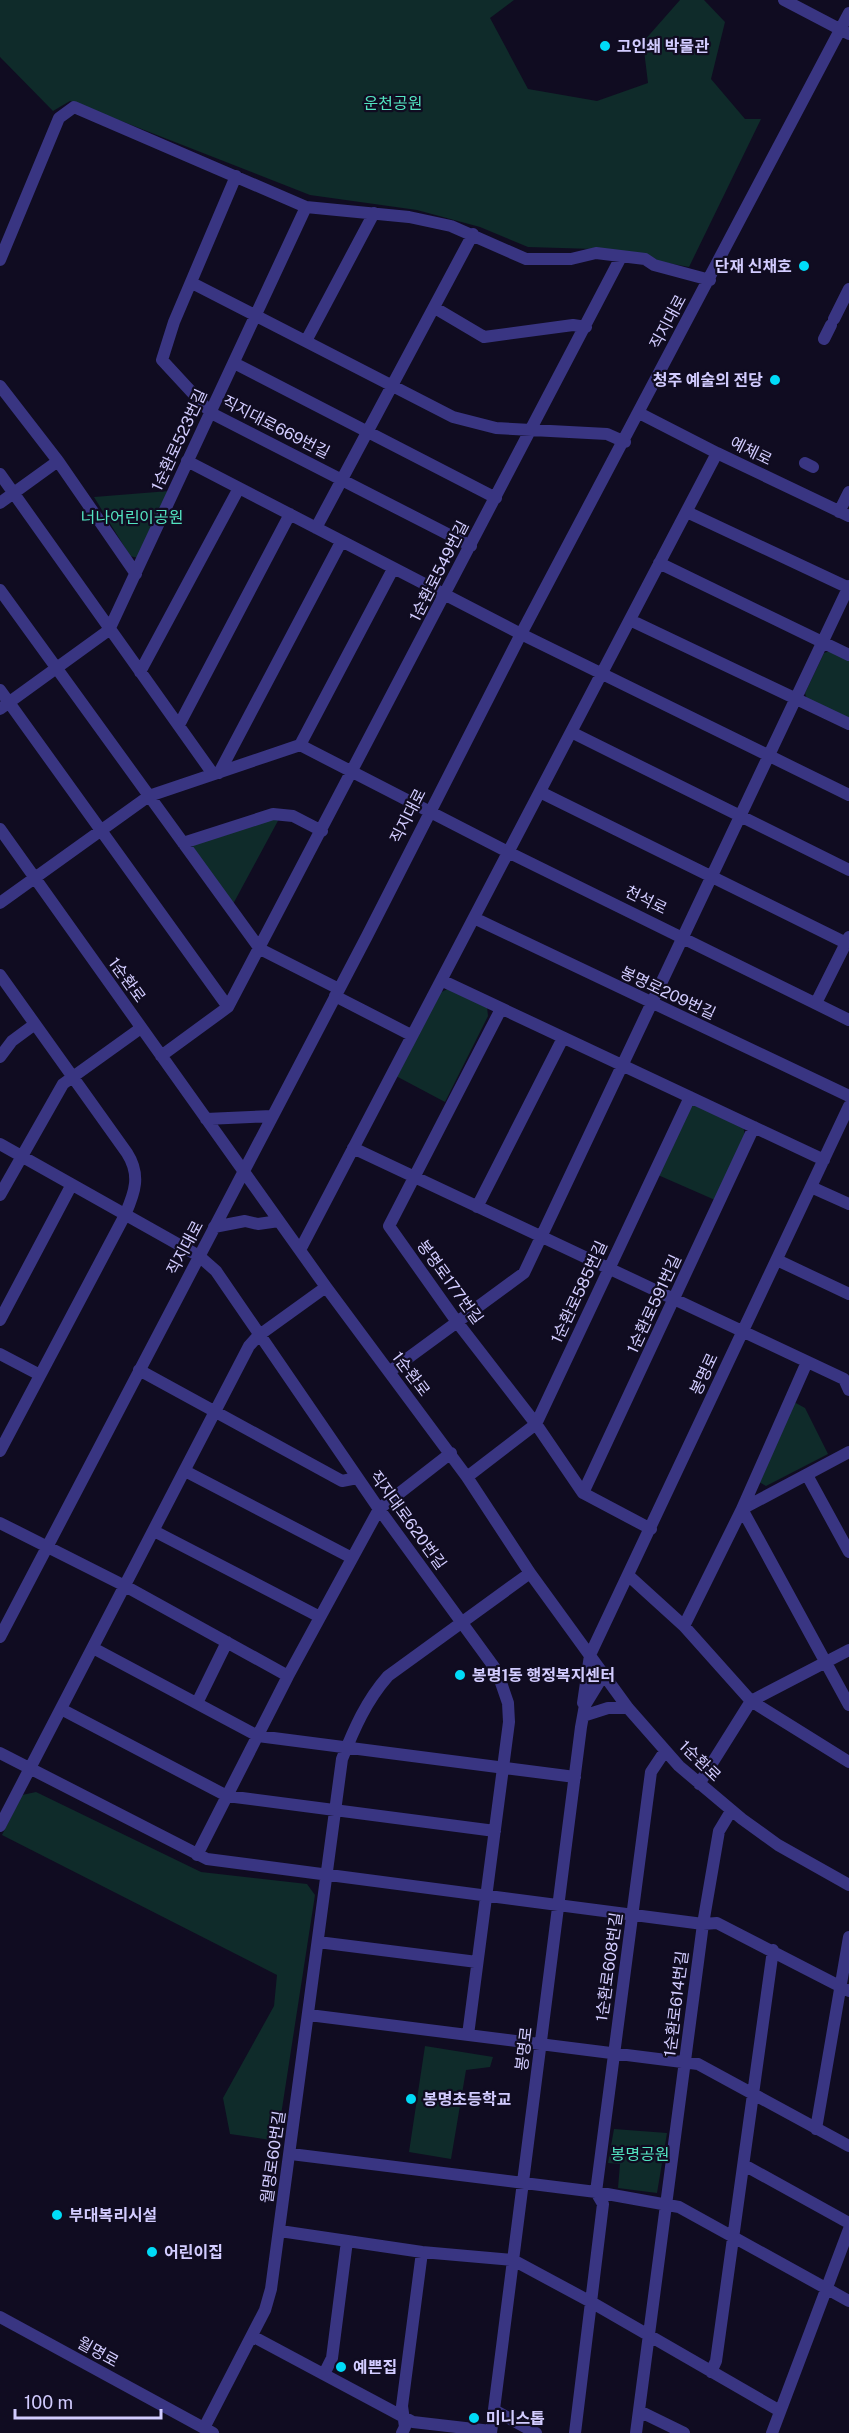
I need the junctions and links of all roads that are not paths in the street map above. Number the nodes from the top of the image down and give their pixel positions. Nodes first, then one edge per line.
1 (785, 0) edge
2 (849, 13) edge
3 (845, 32) edge
4 (236, 176) junction
5 (306, 207) junction
6 (374, 213) junction
7 (472, 234) junction
8 (621, 257) junction
9 (0, 260) edge
10 (710, 280) junction
11 (192, 283) junction
12 (849, 289) edge
13 (435, 308) junction
14 (257, 314) junction
15 (586, 327) junction
16 (824, 339) dead end
17 (306, 341) junction
18 (234, 363) junction
19 (0, 386) edge
20 (391, 386) junction
21 (639, 412) junction
22 (211, 413) junction
23 (532, 430) junction
24 (366, 433) junction
25 (624, 442) junction
26 (717, 453) junction
27 (58, 461) junction
28 (187, 461) junction
29 (0, 474) edge
30 (342, 478) junction
31 (238, 488) junction
32 (849, 492) edge
33 (14, 493) junction
34 (496, 498) junction
35 (0, 503) edge
36 (687, 512) junction
37 (291, 514) junction
38 (844, 514) edge
39 (316, 528) junction
40 (341, 542) junction
41 (471, 546) junction
42 (658, 563) junction
43 (393, 569) junction
44 (136, 574) junction
45 (849, 587) edge
46 (0, 590) edge
47 (445, 596) junction
48 (630, 620) junction
49 (109, 630) junction
50 (521, 634) junction
51 (823, 642) junction
52 (849, 655) edge
53 (57, 669) junction
54 (140, 672) junction
55 (601, 675) junction
56 (0, 690) edge
57 (796, 699) junction
58 (5, 705) edge
59 (849, 724) edge
60 (179, 725) junction
61 (571, 732) junction
62 (300, 745) junction
63 (770, 756) junction
64 (352, 773) junction
65 (216, 774) junction
66 (540, 792) junction
67 (849, 795) edge
68 (149, 796) junction
69 (429, 811) junction
70 (741, 814) junction
71 (0, 829) edge
72 (101, 830) junction
73 (322, 831) junction
74 (183, 843) junction
75 (508, 852) junction
76 (849, 870) edge
77 (713, 876) junction
78 (35, 879) junction
79 (0, 903) edge
80 (474, 918) junction
81 (684, 937) junction
82 (848, 940) edge
83 (260, 949) junction
84 (1, 978) edge
85 (442, 981) junction
86 (337, 992) junction
87 (816, 1003) junction
88 (652, 1005) junction
89 (228, 1007) junction
90 (501, 1009) junction
91 (849, 1020) edge
92 (35, 1024) junction
93 (141, 1028) junction
94 (411, 1035) junction
95 (563, 1038) junction
96 (161, 1056) junction
97 (0, 1057) edge
98 (624, 1064) junction
99 (72, 1076) junction
100 (849, 1096) edge
101 (690, 1097) junction
102 (849, 1106) edge
103 (272, 1116) junction
104 (206, 1119) junction
105 (754, 1127) junction
106 (0, 1144) edge
107 (353, 1148) junction
108 (22, 1156) junction
109 (824, 1160) junction
110 (243, 1171) junction
111 (414, 1177) junction
112 (71, 1186) junction
113 (812, 1186) junction
114 (0, 1195) edge
115 (849, 1204) edge
116 (477, 1207) junction
117 (125, 1215) junction
118 (279, 1221) junction
119 (214, 1227) junction
120 (542, 1238) junction
121 (300, 1250) junction
122 (199, 1256) junction
123 (777, 1260) junction
124 (608, 1270) junction
125 (326, 1287) junction
126 (849, 1294) edge
127 (674, 1301) junction
128 (0, 1320) edge
129 (458, 1322) junction
130 (742, 1332) junction
131 (258, 1336) junction
132 (0, 1354) edge
133 (807, 1362) junction
134 (139, 1370) junction
135 (389, 1372) junction
136 (40, 1375) junction
137 (847, 1382) edge
138 (214, 1413) junction
139 (536, 1424) junction
140 (0, 1451) edge
141 (849, 1452) edge
142 (451, 1454) junction
143 (184, 1471) junction
144 (807, 1475) junction
145 (467, 1477) junction
146 (357, 1478) junction
147 (583, 1493) junction
148 (379, 1509) junction
149 (742, 1509) junction
150 (0, 1523) edge
151 (651, 1529) junction
152 (154, 1531) junction
153 (48, 1545) junction
154 (849, 1552) edge
155 (352, 1558) junction
156 (530, 1573) junction
157 (629, 1576) junction
158 (125, 1586) junction
159 (320, 1617) junction
160 (462, 1621) junction
161 (684, 1626) junction
162 (0, 1636) edge
163 (227, 1642) junction
164 (93, 1648) junction
165 (849, 1650) edge
166 (590, 1655) junction
167 (827, 1662) junction
168 (604, 1674) junction
169 (288, 1676) junction
170 (751, 1701) junction
171 (197, 1703) junction
172 (849, 1706) edge
173 (628, 1708) junction
174 (61, 1709) junction
175 (582, 1721) junction
176 (258, 1736) junction
177 (346, 1748) junction
178 (665, 1750) junction
179 (0, 1753) edge
180 (849, 1762) edge
181 (504, 1767) junction
182 (30, 1768) junction
183 (575, 1777) junction
184 (699, 1784) junction
185 (227, 1796) junction
186 (335, 1811) junction
187 (731, 1811) junction
188 (0, 1826) edge
189 (495, 1831) junction
190 (197, 1855) junction
191 (327, 1875) junction
192 (849, 1885) edge
193 (486, 1897) junction
194 (559, 1905) junction
195 (632, 1915) junction
196 (703, 1924) junction
197 (849, 1937) edge
198 (318, 1941) junction
199 (773, 1950) junction
200 (477, 1962) junction
201 (844, 1989) edge
202 (309, 2015) junction
203 (468, 2035) junction
204 (541, 2044) junction
205 (614, 2053) junction
206 (686, 2064) junction
207 (754, 2095) junction
208 (816, 2129) junction
209 (849, 2146) edge
210 (291, 2154) junction
211 (744, 2165) junction
212 (523, 2183) junction
213 (596, 2192) junction
214 (665, 2204) junction
215 (849, 2223) edge
216 (849, 2229) edge
217 (280, 2231) junction
218 (734, 2236) junction
219 (347, 2241) junction
220 (422, 2252) junction
221 (513, 2260) junction
222 (827, 2288) junction
223 (849, 2301) edge
224 (591, 2302) junction
225 (1, 2320) edge
226 (252, 2336) junction
227 (649, 2336) junction
228 (711, 2372) junction
229 (324, 2374) junction
230 (494, 2410) junction
231 (639, 2411) junction
232 (780, 2411) junction
233 (403, 2415) junction
234 (208, 2431) edge
235 (491, 2432) edge
236 (402, 2433) edge
237 (536, 2433) edge
238 (575, 2433) edge
239 (636, 2433) edge
240 (684, 2433) edge
241 (772, 2433) edge

1 - 3 street
2 - 3 street, 직지대로
3 - 10 street, 직지대로
4 - 5 street
4 - 9 street
4 - 11 street, 직지대로669번길
5 - 6 street
5 - 14 street, 1순환로523번길
6 - 7 street
6 - 17 street
7 - 8 street
7 - 13 street
8 - 10 street
8 - 15 street, 1순환로549번길
10 - 21 street, 직지대로
11 - 14 street
11 - 22 street, 직지대로669번길
12 - 16 street
13 - 15 street
13 - 20 street
14 - 17 street
14 - 18 street, 1순환로523번길
15 - 23 street, 1순환로549번길
17 - 20 street
18 - 22 street, 1순환로523번길
18 - 24 street
19 - 27 street
20 - 23 street
20 - 24 street
21 - 25 street, 직지대로
21 - 26 street, 예체로
22 - 28 street, 1순환로523번길
22 - 30 street, 직지대로669번길
23 - 25 street
23 - 34 street, 1순환로549번길
24 - 30 street
24 - 34 street
25 - 50 street, 직지대로
26 - 36 street
26 - 38 street, 예체로
27 - 33 street
27 - 44 street
28 - 31 street
28 - 44 street, 1순환로523번길
29 - 33 street
30 - 39 street
30 - 41 street, 직지대로669번길
31 - 37 street
31 - 54 street
32 - 38 street
33 - 35 street
33 - 49 street
34 - 41 street, 1순환로549번길
36 - 42 street
36 - 45 street
37 - 39 street
37 - 60 street
39 - 40 street
40 - 43 street
40 - 65 street
41 - 47 street, 1순환로549번길
42 - 48 street
42 - 51 street
43 - 47 street
43 - 62 street
44 - 49 street, 1순환로523번길
45 - 51 street
46 - 53 street
47 - 50 street
47 - 64 street, 1순환로549번길
48 - 55 street
48 - 57 street
49 - 53 street, 1순환로523번길
49 - 54 street
50 - 55 street
50 - 69 street, 직지대로
51 - 52 street
51 - 57 street
53 - 58 street, 1순환로523번길
53 - 68 street
54 - 60 street
55 - 61 street
55 - 63 street
56 - 58 street
57 - 59 street
57 - 63 street
58 - 72 street
60 - 65 street
61 - 66 street
61 - 70 street
62 - 64 street, 천석로
62 - 65 street
63 - 67 street
63 - 70 street
64 - 69 street, 천석로
64 - 73 street, 1순환로549번길
65 - 68 street
66 - 75 street
66 - 77 street
68 - 72 street
68 - 74 street
69 - 75 street, 천석로
69 - 86 street, 직지대로
70 - 76 street
70 - 77 street
71 - 78 street, 1순환로
72 - 78 street
72 - 89 street
73 - 74 street
73 - 83 street, 1순환로549번길
74 - 83 street
75 - 80 street
75 - 81 street, 천석로
77 - 81 street
77 - 82 street
78 - 79 street
78 - 93 street, 1순환로
80 - 85 street
80 - 88 street, 봉명로209번길
81 - 87 street, 천석로
81 - 88 street
82 - 87 street
83 - 86 street
83 - 89 street, 1순환로549번길
84 - 92 street
85 - 90 street
85 - 94 street
86 - 94 street
86 - 103 street, 직지대로
87 - 91 street, 천석로
88 - 98 street
88 - 100 street, 봉명로209번길
89 - 96 street, 1순환로549번길
90 - 95 street
90 - 111 street, 봉명로177번길
92 - 97 street
92 - 99 street
93 - 96 street, 1순환로
93 - 99 street
94 - 107 street
95 - 98 street
95 - 116 street
96 - 104 street, 1순환로
98 - 101 street
98 - 120 street
99 - 108 street
99 - 117 street
101 - 105 street
101 - 124 street, 1순환로585번길
102 - 109 street, 봉명로
103 - 104 street
103 - 110 street, 직지대로
104 - 110 street, 1순환로
105 - 109 street
105 - 127 street, 1순환로591번길
106 - 108 street, 직지대로620번길
107 - 111 street
107 - 121 street
108 - 112 street, 직지대로620번길
108 - 114 street
109 - 113 street, 봉명로
110 - 118 street, 1순환로
110 - 119 street, 직지대로
111 - 116 street
111 - 129 street, 봉명로177번길
112 - 117 street, 직지대로620번길
112 - 128 street
113 - 115 street
113 - 123 street, 봉명로
116 - 120 street
117 - 122 street, 직지대로620번길
117 - 136 street
118 - 119 street
118 - 121 street, 1순환로
119 - 122 street, 직지대로
120 - 124 street
120 - 129 street
121 - 125 street, 1순환로
122 - 131 street, 직지대로620번길
122 - 134 street, 직지대로
123 - 126 street
123 - 130 street, 봉명로
124 - 127 street
124 - 139 street, 1순환로585번길
125 - 131 street
125 - 135 street, 1순환로
127 - 130 street
127 - 147 street, 1순환로591번길
129 - 135 street
129 - 139 street, 봉명로177번길
130 - 133 street
130 - 151 street, 봉명로
131 - 138 street
131 - 146 street, 직지대로620번길
132 - 136 street
133 - 137 street
133 - 149 street
134 - 138 street
134 - 153 street, 직지대로
135 - 142 street, 1순환로
136 - 140 street
138 - 143 street
138 - 146 street
139 - 145 street, 1순환로585번길
139 - 147 street, 봉명로177번길
141 - 144 street
142 - 145 street, 1순환로
142 - 148 street
143 - 152 street
143 - 155 street
144 - 149 street
144 - 154 street
145 - 156 street, 1순환로
146 - 148 street, 직지대로620번길
147 - 151 street, 봉명로177번길
148 - 155 street
148 - 160 street, 직지대로620번길
149 - 161 street
149 - 167 street
150 - 153 street
151 - 157 street, 봉명로
152 - 158 street
152 - 159 street
153 - 158 street
153 - 162 street, 직지대로
155 - 159 street
156 - 160 street, 월명로60번길
156 - 166 street, 1순환로
157 - 161 street
157 - 166 street, 봉명로
158 - 163 street
158 - 164 street
159 - 169 street
160 - 177 street, 월명로60번길
160 - 181 street, 직지대로620번길
161 - 170 street
163 - 169 street
163 - 171 street
164 - 171 street
164 - 174 street
165 - 167 street
166 - 168 street, 1순환로
166 - 175 street, 봉명로
167 - 170 street
167 - 172 street
168 - 173 street, 1순환로
168 - 175 street, 봉명로
169 - 176 street
170 - 180 street
170 - 184 street
171 - 176 street
173 - 175 street
173 - 178 street, 1순환로
174 - 182 street
174 - 185 street
175 - 183 street, 봉명로
176 - 177 street
176 - 185 street
177 - 181 street
177 - 186 street, 월명로60번길
178 - 184 street, 1순환로
178 - 195 street, 1순환로608번길
179 - 182 street
181 - 183 street
181 - 189 street, 직지대로620번길
182 - 188 street
182 - 190 street
183 - 194 street, 봉명로
184 - 187 street, 1순환로
185 - 186 street
185 - 190 street
186 - 189 street
186 - 191 street, 월명로60번길
187 - 192 street, 1순환로
187 - 196 street, 1순환로614번길
189 - 193 street, 직지대로620번길
190 - 191 street
191 - 193 street
191 - 198 street, 월명로60번길
193 - 194 street
193 - 200 street, 직지대로620번길
194 - 195 street
194 - 204 street, 봉명로
195 - 196 street
195 - 205 street, 1순환로608번길
196 - 199 street
196 - 206 street, 1순환로614번길
197 - 201 street
198 - 200 street
198 - 202 street, 월명로60번길
199 - 201 street
199 - 207 street
200 - 203 street, 직지대로620번길
201 - 208 street
202 - 203 street
202 - 210 street, 월명로60번길
203 - 204 street
204 - 205 street
204 - 212 street, 봉명로
205 - 206 street
205 - 213 street, 1순환로608번길
206 - 207 street
206 - 214 street, 1순환로614번길
207 - 208 street
207 - 211 street
208 - 209 street
210 - 212 street
210 - 217 street, 월명로60번길
211 - 215 street
211 - 218 street
212 - 213 street
212 - 221 street, 봉명로
213 - 214 street
213 - 224 street, 1순환로608번길
214 - 218 street
214 - 227 street, 1순환로614번길
216 - 222 street
217 - 219 street
217 - 226 street, 월명로60번길
218 - 222 street
218 - 228 street
219 - 220 street
219 - 229 street
220 - 221 street
220 - 233 street
221 - 224 street
221 - 230 street, 봉명로
222 - 223 street
222 - 232 street
224 - 227 street
224 - 238 street, 1순환로608번길
225 - 234 street, 월명로
226 - 229 street
226 - 234 street, 월명로60번길
227 - 228 street
227 - 231 street, 1순환로614번길
228 - 232 street
229 - 233 street
230 - 235 street, 봉명로
230 - 237 street
231 - 239 street, 1순환로614번길
231 - 240 street
232 - 241 street
233 - 235 street
233 - 236 street

